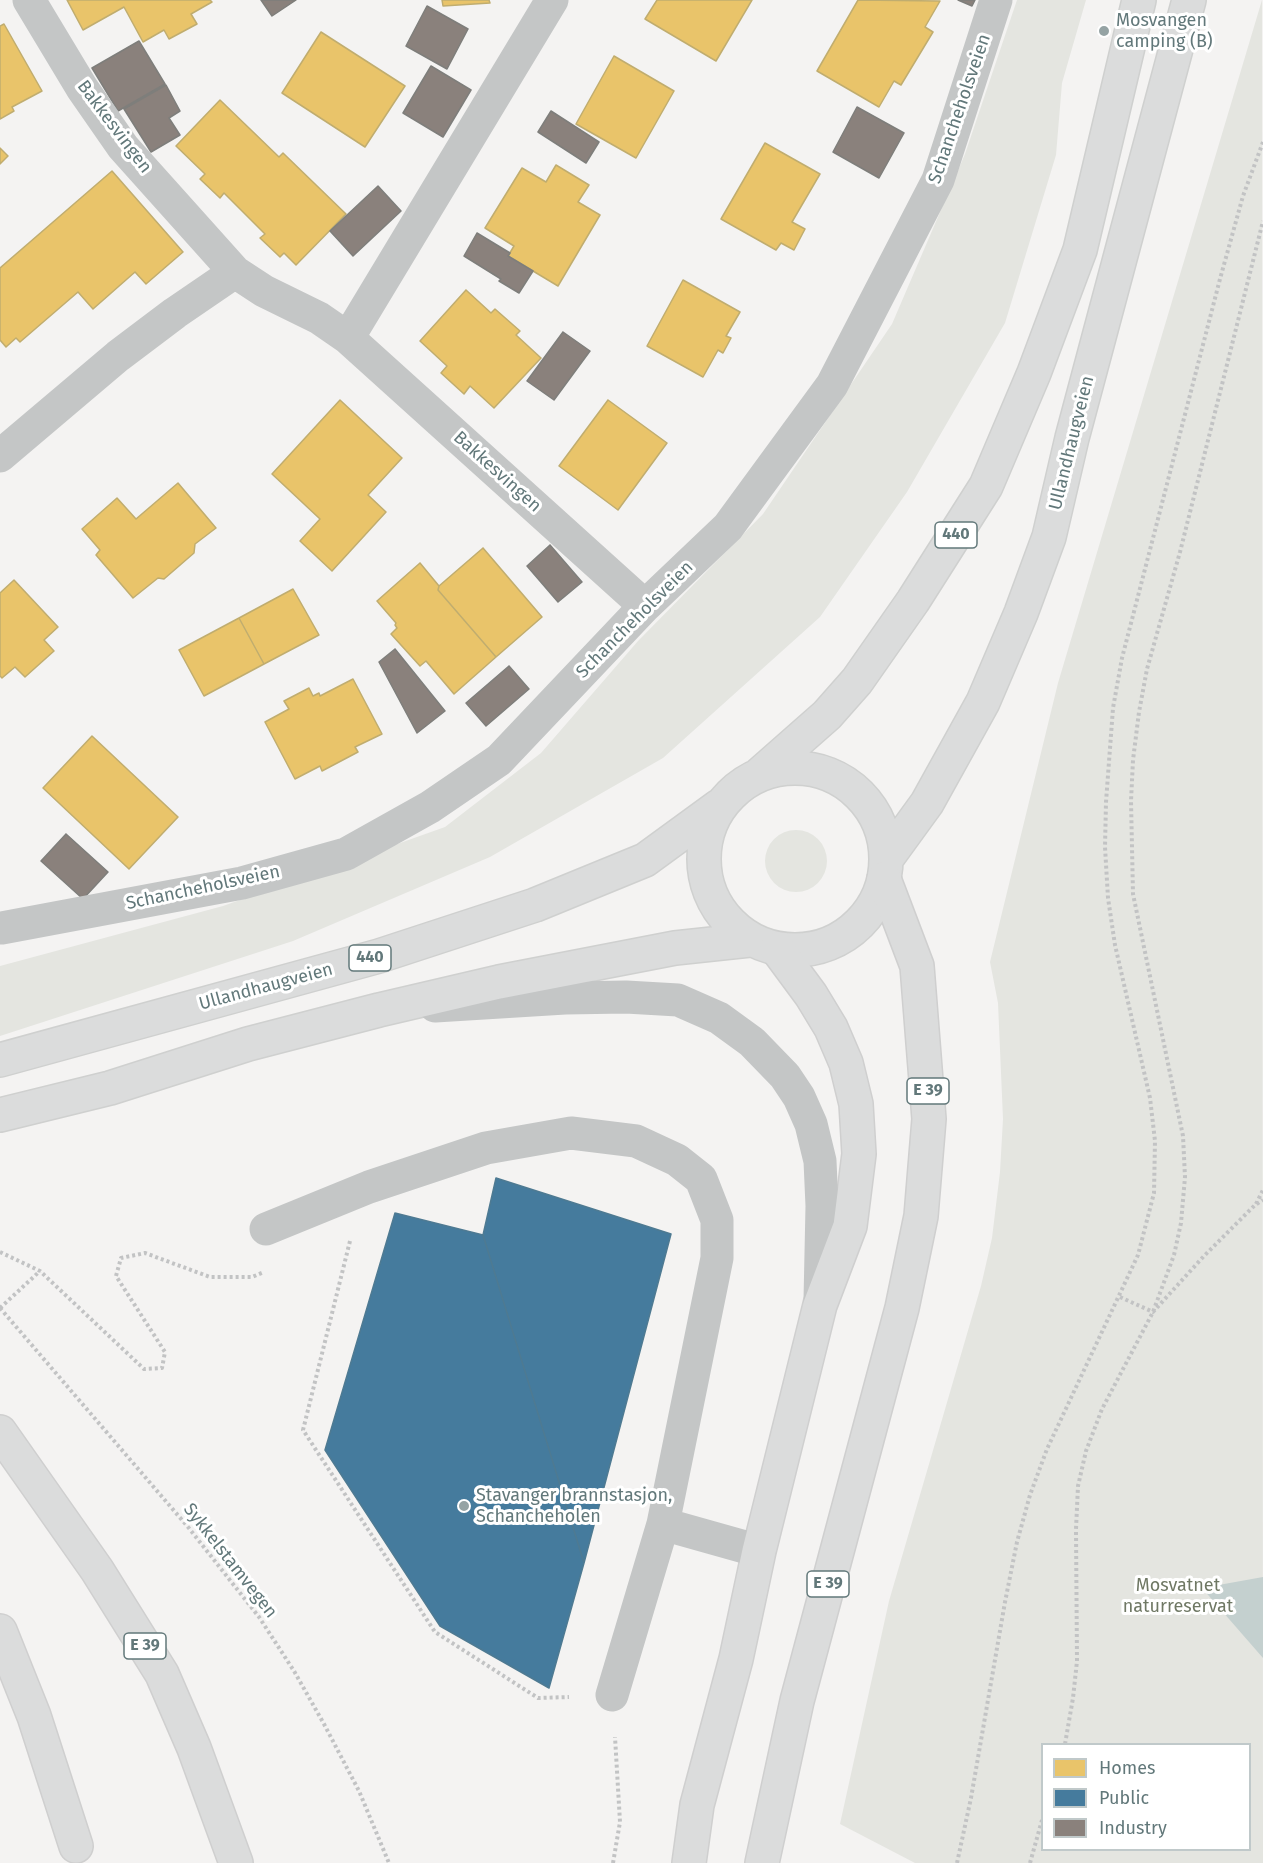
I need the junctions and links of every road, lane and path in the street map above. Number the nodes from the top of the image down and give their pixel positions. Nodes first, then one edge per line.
1 (29, 0) edge
2 (552, 0) edge
3 (996, 0) edge
4 (1139, 0) edge
5 (1189, 0) edge
6 (1263, 142) edge
7 (1263, 221) edge
8 (235, 272) junction
9 (348, 338) junction
10 (0, 456) edge
11 (645, 606) junction
12 (760, 774) junction
13 (719, 807) junction
14 (885, 868) junction
15 (2, 928) dead end
16 (763, 945) junction
17 (379, 1010) junction
18 (0, 1060) edge
19 (6, 1114) edge
20 (1263, 1191) edge
21 (1263, 1200) edge
22 (1255, 1204) junction
23 (266, 1229) dead end
24 (342, 1239) dead end
25 (0, 1252) edge
26 (272, 1269) dead end
27 (40, 1271) junction
28 (1120, 1297) junction
29 (820, 1305) junction
30 (0, 1308) edge
31 (1153, 1312) junction
32 (0, 1432) edge
33 (663, 1524) junction
34 (759, 1551) junction
35 (0, 1631) edge
36 (612, 1695) junction
37 (1065, 1743) edge
38 (697, 1805) junction
39 (1041, 1824) edge
40 (76, 1846) dead end
41 (236, 1863) edge
42 (390, 1863) edge
43 (614, 1863) edge
44 (669, 1863) edge
45 (689, 1863) edge
46 (762, 1863) edge
47 (957, 1863) edge
48 (1030, 1863) edge

1 - 8 street, Bakkesvingen
2 - 9 street
3 - 11 street, Schancheholsveien
4 - 12 main road, 440
5 - 14 main road, Ullandhaugveien
6 - 28 path
7 - 31 path
8 - 9 street, Bakkesvingen
8 - 10 street
9 - 11 street, Bakkesvingen
11 - 15 street, Schancheholsveien
12 - 13 main road, 440
12 - 14 main road, 440
13 - 16 main road, 440
13 - 18 main road, Ullandhaugveien / 440
14 - 16 main road
14 - 46 main road, E 39
16 - 17 main road
16 - 29 main road
17 - 19 main road
17 - 29 street
20 - 22 path
21 - 22 path
22 - 31 path
23 - 33 street
24 - 36 path
25 - 27 path
26 - 27 path
27 - 30 path
28 - 31 path
28 - 47 path
29 - 34 main road
30 - 42 path, Sykkelstamvegen
31 - 37 path
32 - 41 main road, E 39
33 - 34 street
33 - 36 street
34 - 38 main road
35 - 40 main road
36 - 43 path
38 - 44 main road
38 - 45 main road
39 - 48 path

